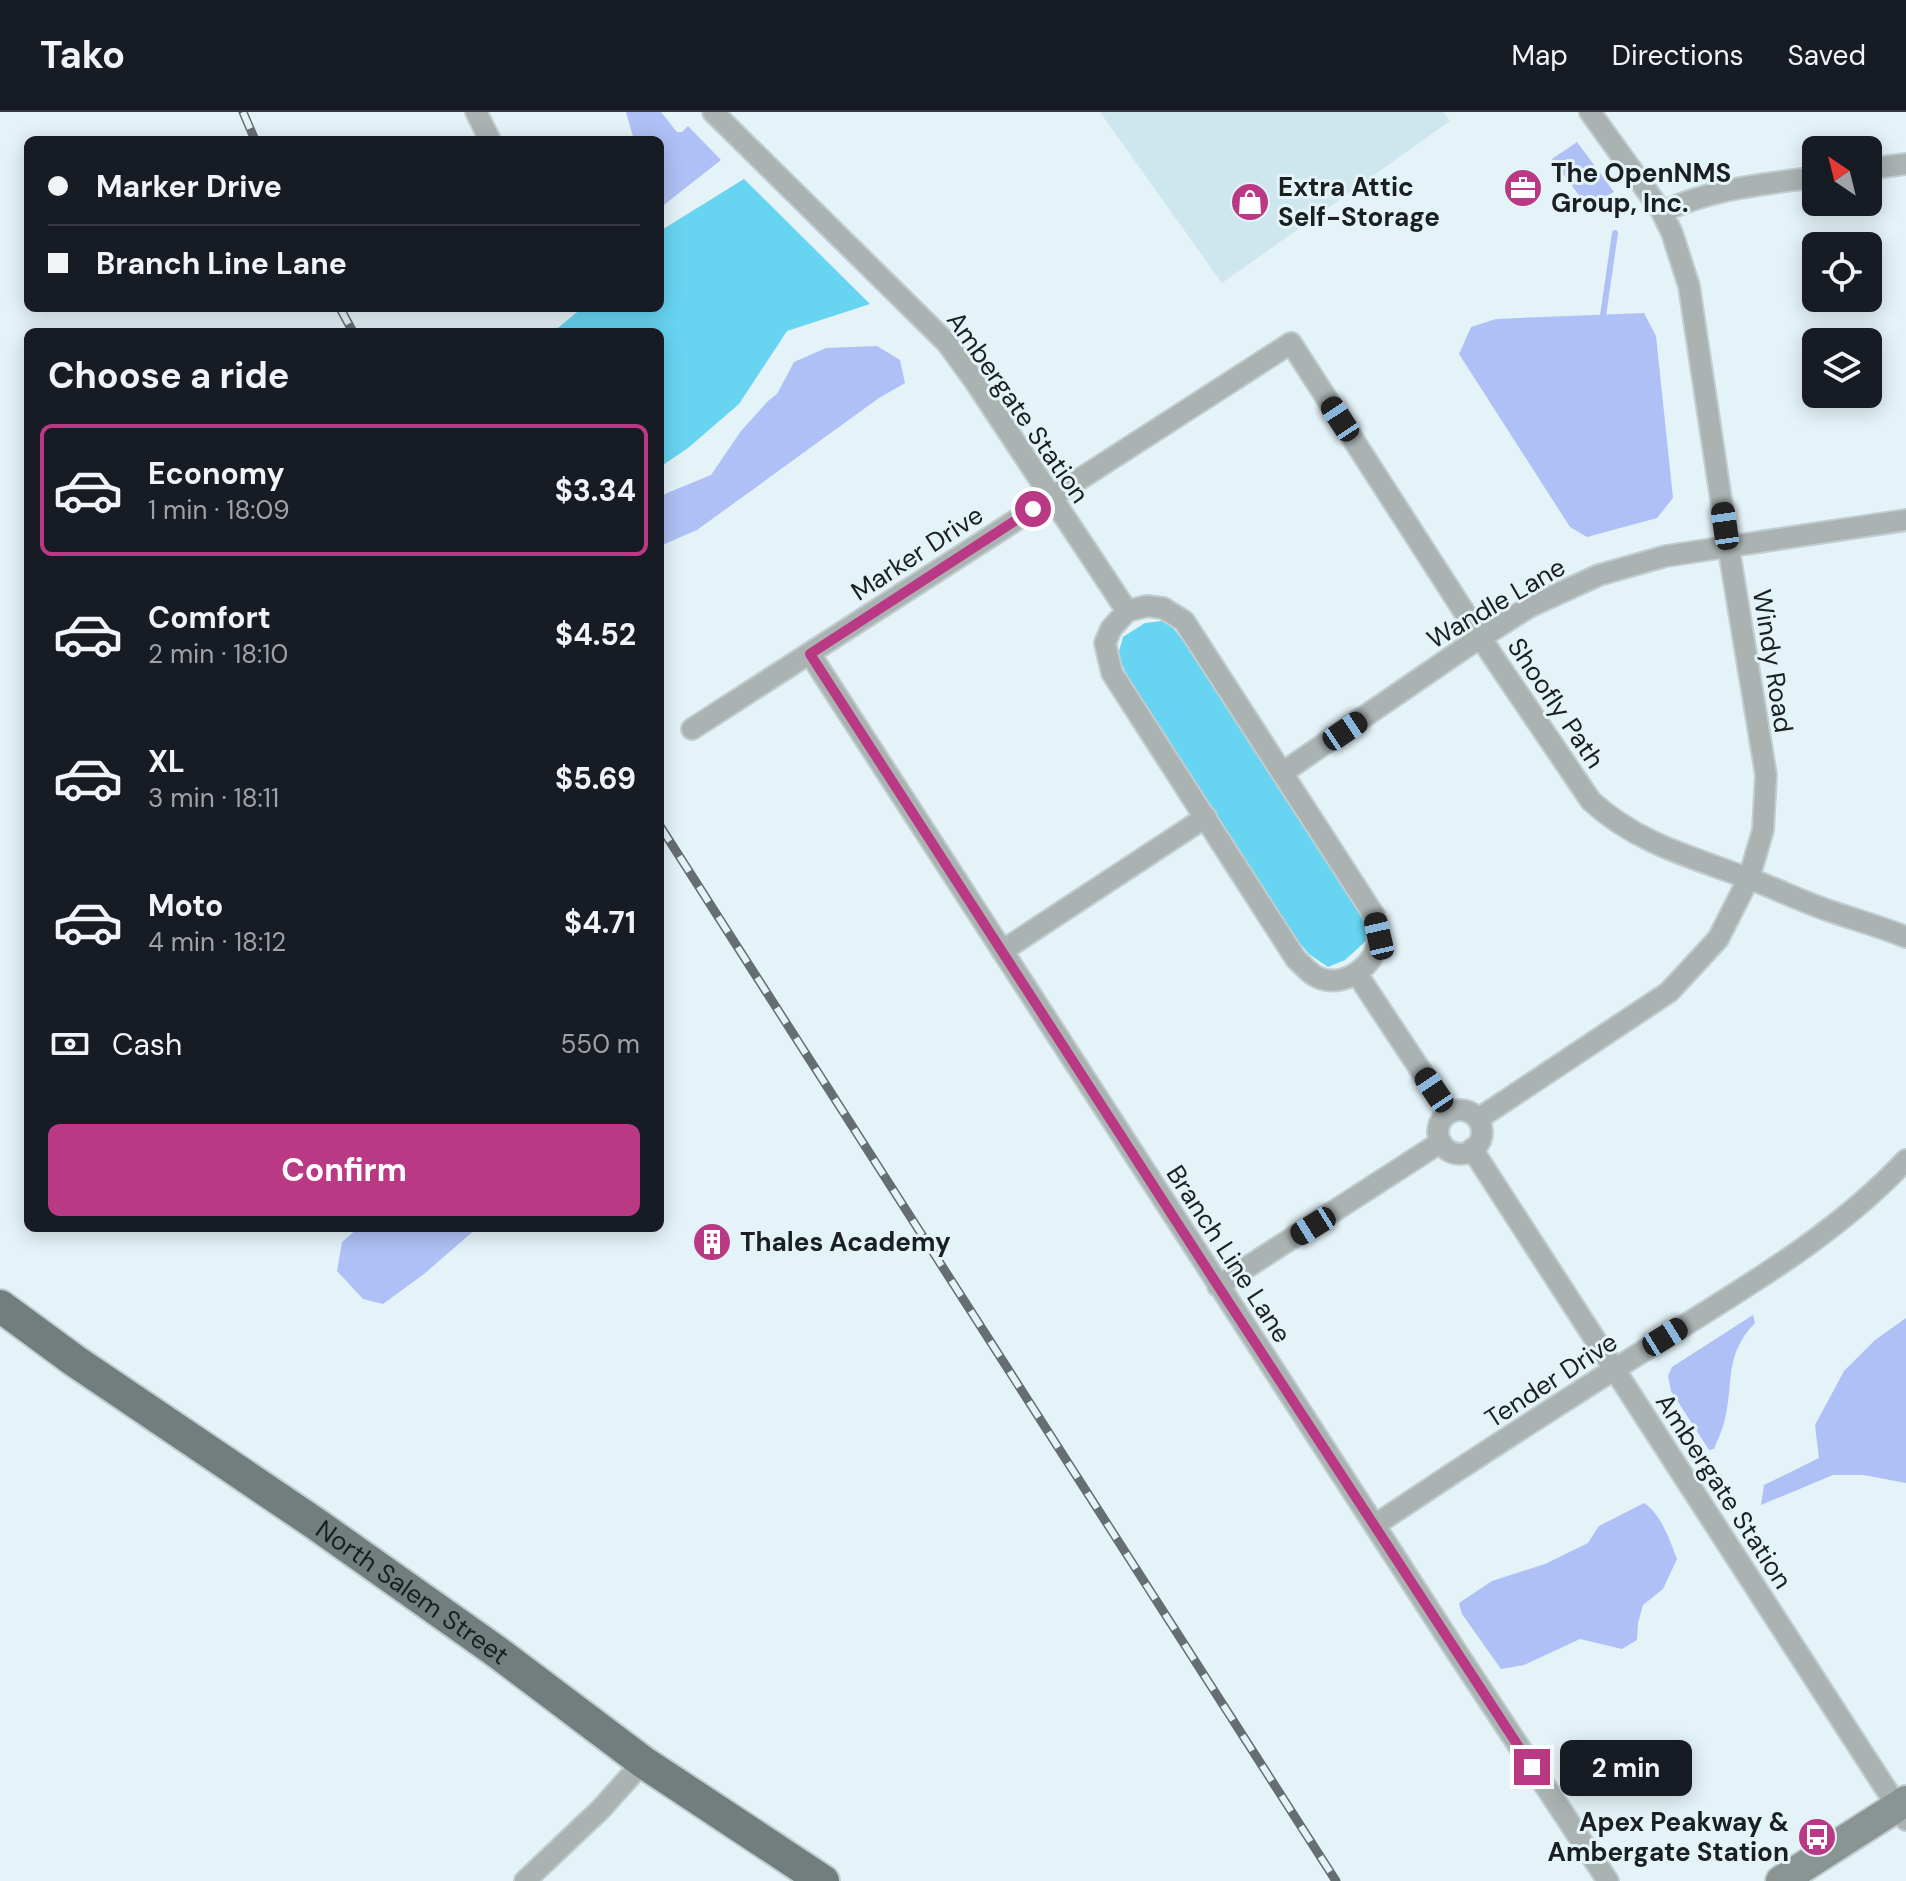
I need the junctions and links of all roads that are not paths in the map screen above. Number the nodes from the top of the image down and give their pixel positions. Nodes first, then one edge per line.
1 (476, 112) edge
2 (713, 112) edge
3 (1590, 112) edge
4 (488, 136) edge
5 (1906, 164) edge
6 (1882, 167) edge
7 (1802, 179) edge
8 (1662, 212) junction
9 (1291, 343) joint
10 (1051, 497) junction
11 (1906, 520) edge
12 (1728, 546) junction
13 (1127, 611) junction
14 (1481, 637) junction
15 (810, 654) junction
16 (692, 729) dead end
17 (1282, 773) junction
18 (1206, 817) junction
19 (1749, 878) junction
20 (1906, 937) edge
21 (1002, 951) junction
22 (1357, 974) junction
23 (1449, 1113) junction
24 (1478, 1119) junction
25 (1441, 1142) junction
26 (1472, 1149) junction
27 (1906, 1160) edge
28 (1218, 1286) junction
29 (0, 1306) edge
30 (1614, 1369) junction
31 (1375, 1525) junction
32 (643, 1762) junction
33 (1903, 1809) edge
34 (533, 1879) edge
35 (823, 1881) edge
36 (1608, 1881) edge
37 (1781, 1881) edge

1 - 4 street
2 - 10 street, Ambergate Station
3 - 8 street, Windy Road
5 - 6 street
7 - 8 street
8 - 12 street, Windy Road
9 - 10 street, Marker Drive
9 - 14 street, Shoofly Path
10 - 13 street, Ambergate Station
10 - 15 street, Marker Drive
11 - 12 street, Wandle Lane
12 - 14 street, Wandle Lane
12 - 19 street, Windy Road
13 - 17 street
13 - 18 street
14 - 17 street, Wandle Lane
14 - 19 street, Shoofly Path
15 - 16 street, Marker Drive
15 - 21 street, Branch Line Lane
17 - 22 street
18 - 21 street
18 - 22 street
19 - 20 street, Shoofly Path
19 - 24 street, Windy Road
21 - 28 street, Branch Line Lane
22 - 23 street
23 - 24 street
23 - 25 street
24 - 26 street
25 - 26 street
25 - 28 street
26 - 30 street, Ambergate Station
27 - 30 street, Tender Drive
28 - 31 street, Branch Line Lane
29 - 32 main road, North Salem Street
30 - 31 street, Tender Drive
30 - 33 street, Ambergate Station
31 - 36 street, Branch Line Lane
32 - 34 street
32 - 35 main road, North Salem Street
33 - 37 main road

